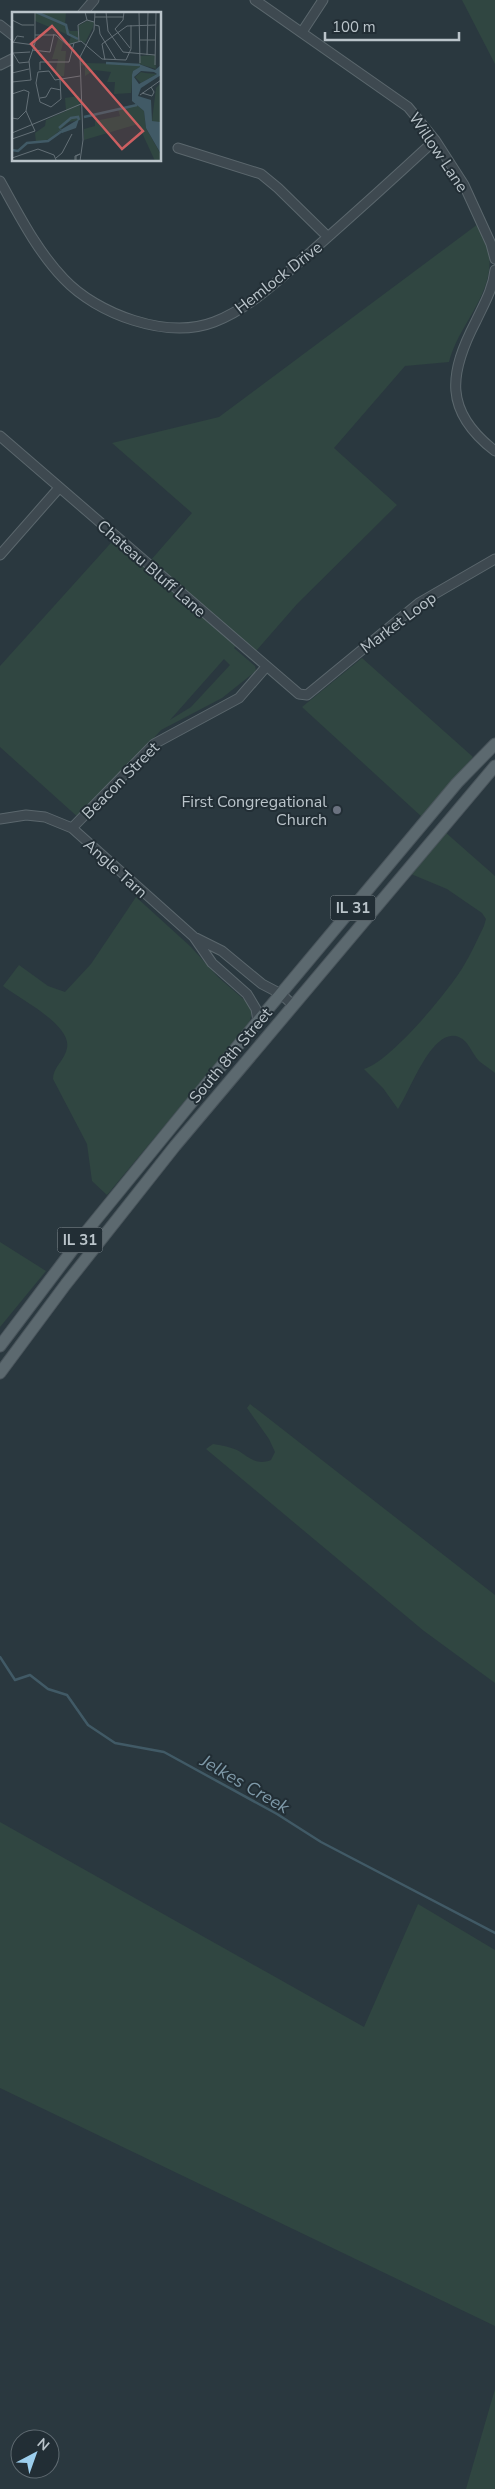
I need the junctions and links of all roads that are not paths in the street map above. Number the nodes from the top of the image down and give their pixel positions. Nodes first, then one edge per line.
1 (94, 0) edge
2 (255, 0) edge
3 (323, 0) edge
4 (84, 12) edge
5 (0, 25) edge
6 (302, 32) junction
7 (12, 34) edge
8 (12, 59) edge
9 (0, 65) edge
10 (435, 140) junction
11 (178, 148) dead end
12 (0, 182) edge
13 (328, 237) junction
14 (495, 260) edge
15 (495, 270) edge
16 (0, 436) edge
17 (495, 451) edge
18 (60, 488) junction
19 (0, 555) edge
20 (495, 559) edge
21 (266, 666) junction
22 (307, 695) joint
23 (495, 744) edge
24 (495, 766) edge
25 (0, 819) edge
26 (72, 828) junction
27 (194, 937) junction
28 (281, 994) junction
29 (293, 1005) junction
30 (258, 1021) junction
31 (0, 1346) edge
32 (0, 1373) edge

1 - 4 street
2 - 6 street, Willow Lane
3 - 6 street
5 - 7 street
6 - 10 street, Willow Lane
8 - 9 street
10 - 13 street, Hemlock Drive
10 - 14 street, Willow Lane
11 - 13 street
12 - 13 street, Hemlock Drive
15 - 17 street
16 - 18 street, Chateau Bluff Lane
18 - 19 street
18 - 21 street, Chateau Bluff Lane
20 - 22 street, Market Loop
21 - 22 street, Chateau Bluff Lane
21 - 26 street, Beacon Street
23 - 28 main road, South 8th Street / IL 31
24 - 29 main road, South 8th Street
25 - 26 street, Angle Tarn
26 - 27 street, Angle Tarn
27 - 28 street, Angle Tarn
27 - 30 street, Angle Tarn
28 - 29 street, Angle Tarn
28 - 30 main road, South 8th Street / IL 31
29 - 32 main road, South 8th Street
30 - 31 main road, South 8th Street / IL 31

